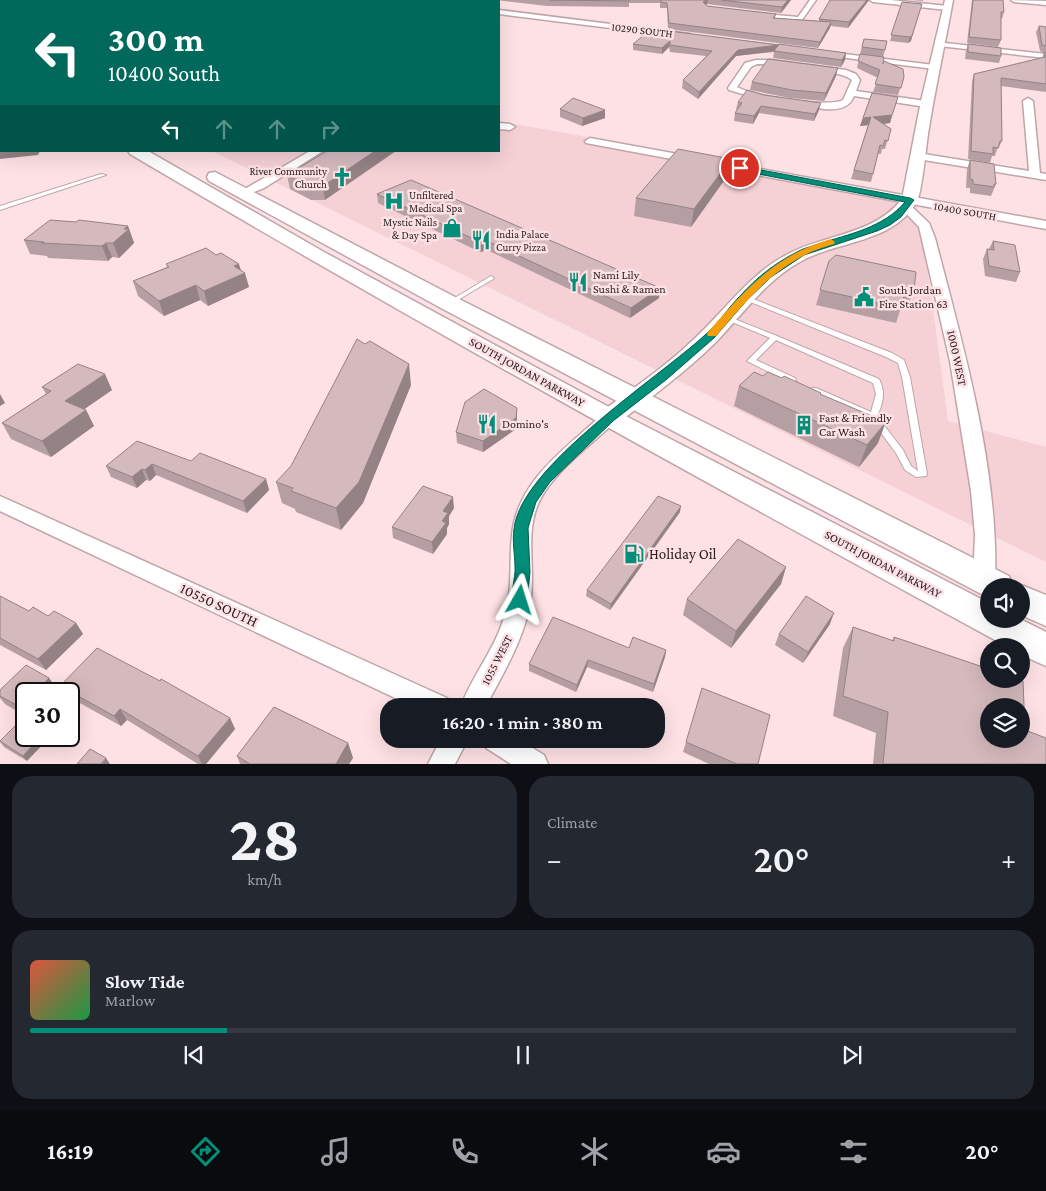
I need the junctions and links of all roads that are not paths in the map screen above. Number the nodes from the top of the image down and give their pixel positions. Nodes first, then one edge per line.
1 (813, 0) edge
2 (873, 0) edge
3 (1014, 0) edge
4 (1046, 3) edge
5 (948, 4) edge
6 (500, 12) edge
7 (742, 14) edge
8 (700, 37) edge
9 (939, 44) junction
10 (817, 52) edge
11 (1046, 56) edge
12 (934, 67) junction
13 (851, 92) junction
14 (1028, 101) dead end
15 (927, 102) junction
16 (500, 126) edge
17 (510, 127) dead end
18 (590, 141) dead end
19 (142, 152) edge
20 (169, 152) edge
21 (316, 152) edge
22 (918, 156) junction
23 (103, 175) dead end
24 (1040, 176) edge
25 (244, 193) junction
26 (908, 204) junction
27 (0, 208) edge
28 (1046, 226) edge
29 (341, 245) junction
30 (317, 256) junction
31 (491, 278) dead end
32 (743, 298) junction
33 (449, 304) junction
34 (727, 318) junction
35 (774, 337) junction
36 (800, 384) edge
37 (809, 388) edge
38 (633, 398) junction
39 (872, 416) junction
40 (609, 418) junction
41 (0, 503) edge
42 (980, 578) edge
43 (990, 578) edge
44 (1030, 603) edge
45 (1046, 611) edge
46 (1046, 650) edge
47 (421, 698) edge
48 (477, 698) edge
49 (450, 748) edge
50 (510, 748) edge
51 (441, 764) edge
52 (535, 764) edge

1 - 7 street
2 - 5 street
3 - 4 street
5 - 9 street
6 - 8 street, 10290 SOUTH
9 - 11 street
9 - 12 street
10 - 12 street
12 - 15 street
13 - 13 street
13 - 15 street
14 - 24 street
15 - 22 street
16 - 17 street
18 - 26 street, 10400 SOUTH
19 - 30 main road, SOUTH JORDAN PARKWAY
20 - 25 main road, SOUTH JORDAN PARKWAY
21 - 25 street
22 - 24 street
22 - 26 street
23 - 27 lane
25 - 29 main road, SOUTH JORDAN PARKWAY
26 - 28 street, 10400 SOUTH
26 - 32 street, 1055 WEST
26 - 43 street, 1000 WEST
29 - 30 main road
29 - 33 main road, SOUTH JORDAN PARKWAY
30 - 40 main road, SOUTH JORDAN PARKWAY
31 - 33 lane
32 - 34 street, 1055 WEST
32 - 39 lane
33 - 38 main road, SOUTH JORDAN PARKWAY
34 - 35 lane
34 - 38 street, 1055 WEST
35 - 36 lane
35 - 39 lane
37 - 39 lane
38 - 40 street, 1055 WEST
38 - 42 main road, SOUTH JORDAN PARKWAY
40 - 46 main road, SOUTH JORDAN PARKWAY
40 - 48 street, 1055 WEST
41 - 47 street, 10550 SOUTH
44 - 45 main road
49 - 51 street
50 - 52 street

